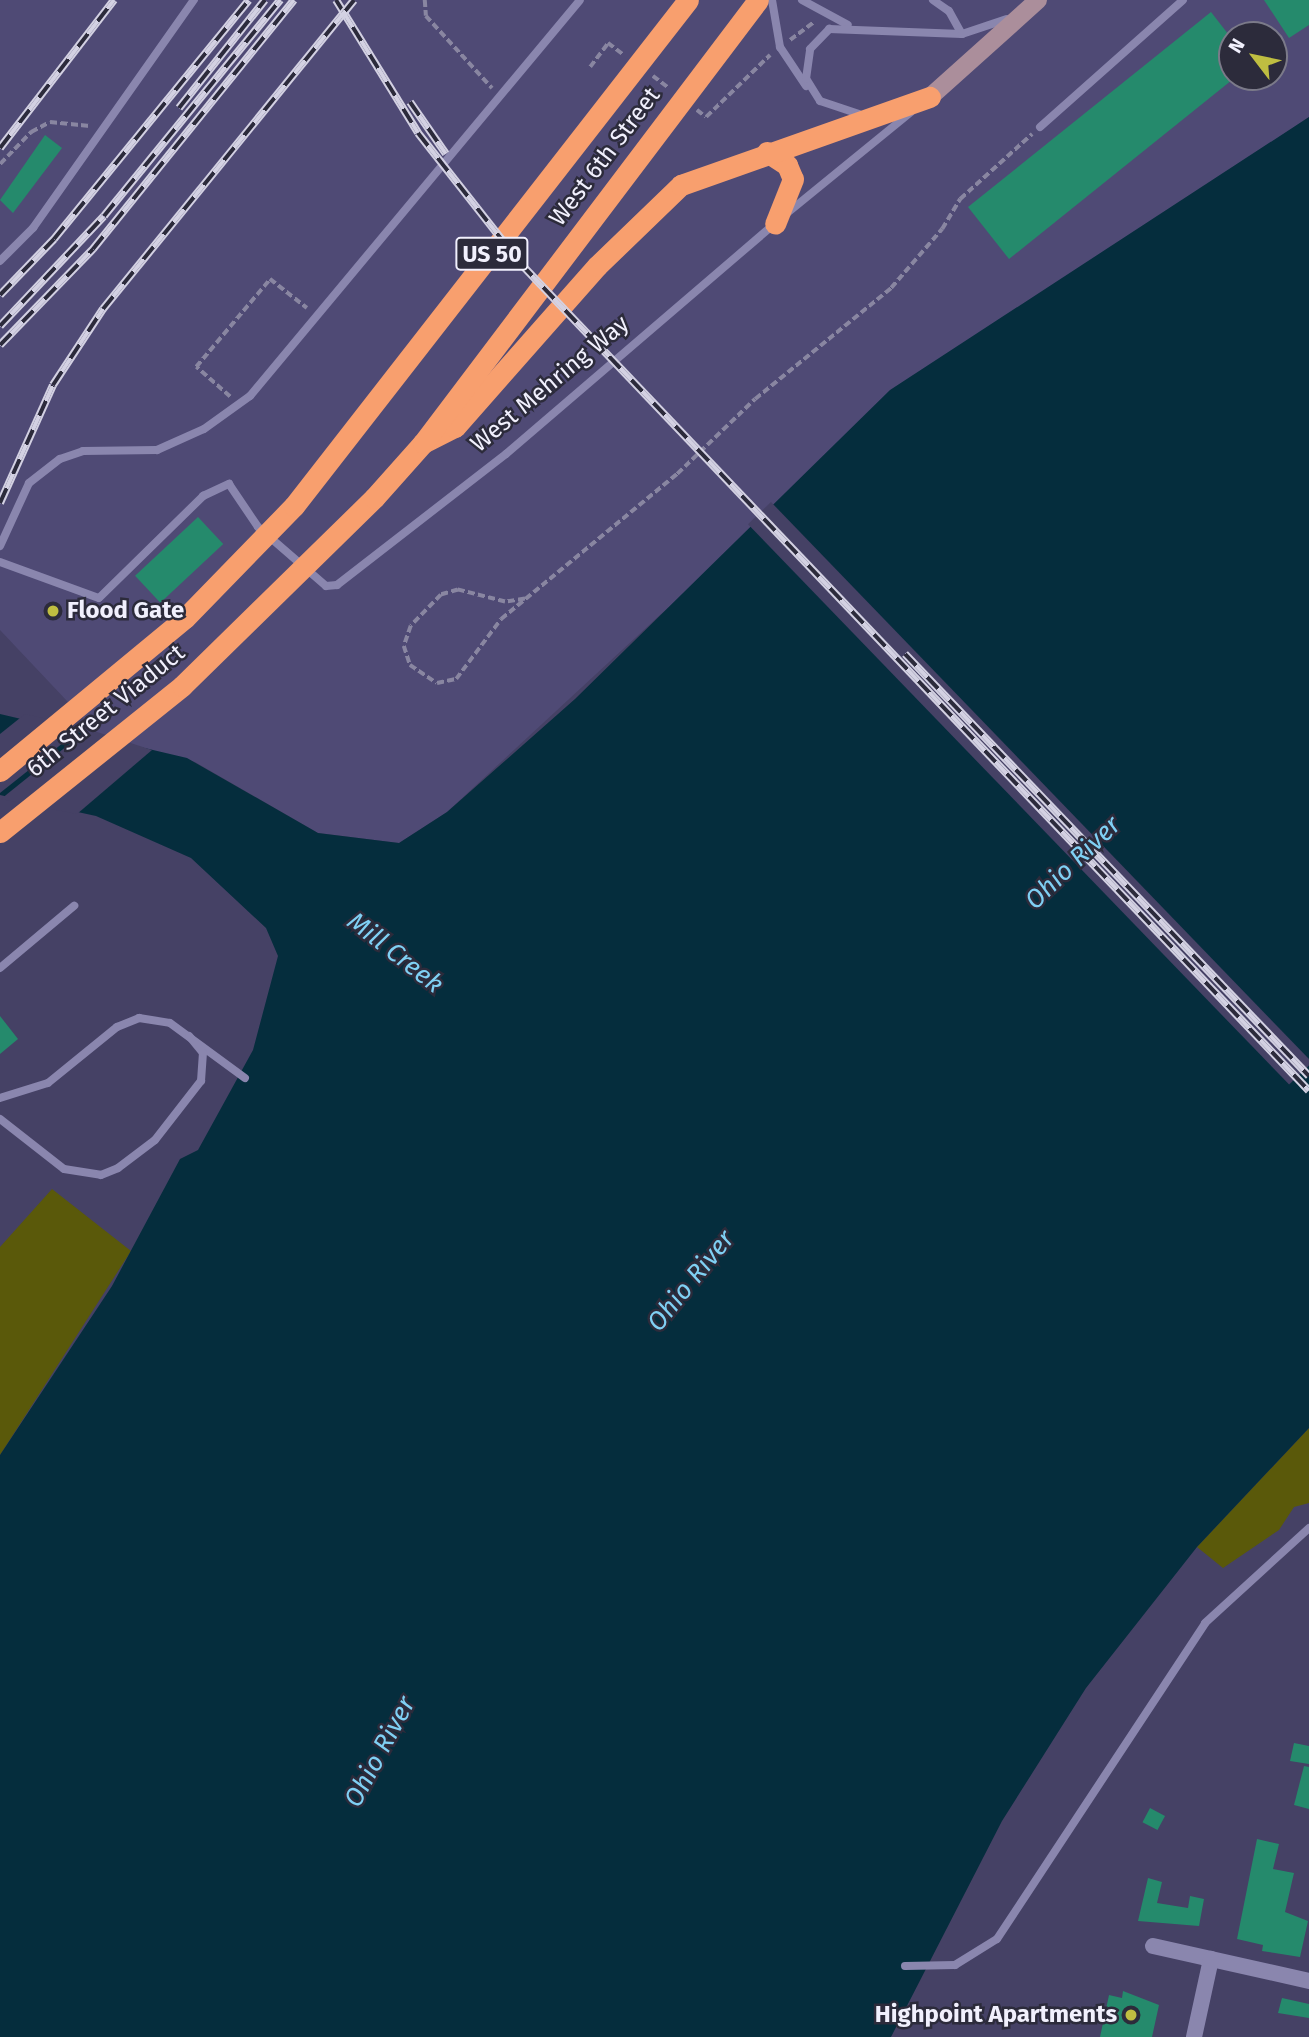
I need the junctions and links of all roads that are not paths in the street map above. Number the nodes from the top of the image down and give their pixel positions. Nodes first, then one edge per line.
1 (194, 0) edge
2 (580, 0) edge
3 (668, 0) edge
4 (688, 0) edge
5 (758, 0) edge
6 (772, 0) edge
7 (802, 0) edge
8 (933, 0) edge
9 (1183, 0) edge
10 (1033, 4) edge
11 (851, 26) junction
12 (962, 34) junction
13 (811, 92) junction
14 (613, 96) junction
15 (930, 97) junction
16 (881, 113) junction
17 (1040, 127) road end
18 (767, 152) junction
19 (775, 223) junction
20 (0, 261) edge
21 (423, 443) junction
22 (294, 506) joint
23 (334, 541) joint
24 (0, 546) edge
25 (0, 562) edge
26 (0, 771) edge
27 (0, 832) edge
28 (74, 906) dead end
29 (0, 968) edge
30 (189, 1036) junction
31 (244, 1078) dead end
32 (0, 1098) edge
33 (0, 1119) edge
34 (1309, 1528) edge
35 (1153, 1946) dead end
36 (1211, 1959) junction
37 (905, 1966) dead end
38 (1309, 1981) edge
39 (1194, 2037) edge

1 - 20 lane
2 - 24 lane
3 - 14 highway
4 - 14 highway, West 6th Street / US 50
5 - 21 highway, West 6th Street / US 50
6 - 13 lane
7 - 11 lane
8 - 12 lane
9 - 17 lane
10 - 12 lane
10 - 15 main road, West Mehring Way
11 - 12 lane
11 - 13 lane
13 - 16 lane
14 - 22 highway, West 6th Street / US 50
15 - 16 highway
15 - 19 lane, West Mehring Way
16 - 18 highway
18 - 19 highway
18 - 21 highway
19 - 25 lane, West Mehring Way
21 - 23 highway, West 6th Street / US 50
22 - 26 highway, 6th Street Viaduct / US 50
23 - 27 highway, 6th Street Viaduct / US 50
28 - 29 lane
30 - 31 lane
30 - 32 lane
30 - 33 lane
34 - 37 lane
35 - 36 street
36 - 38 street
36 - 39 street

